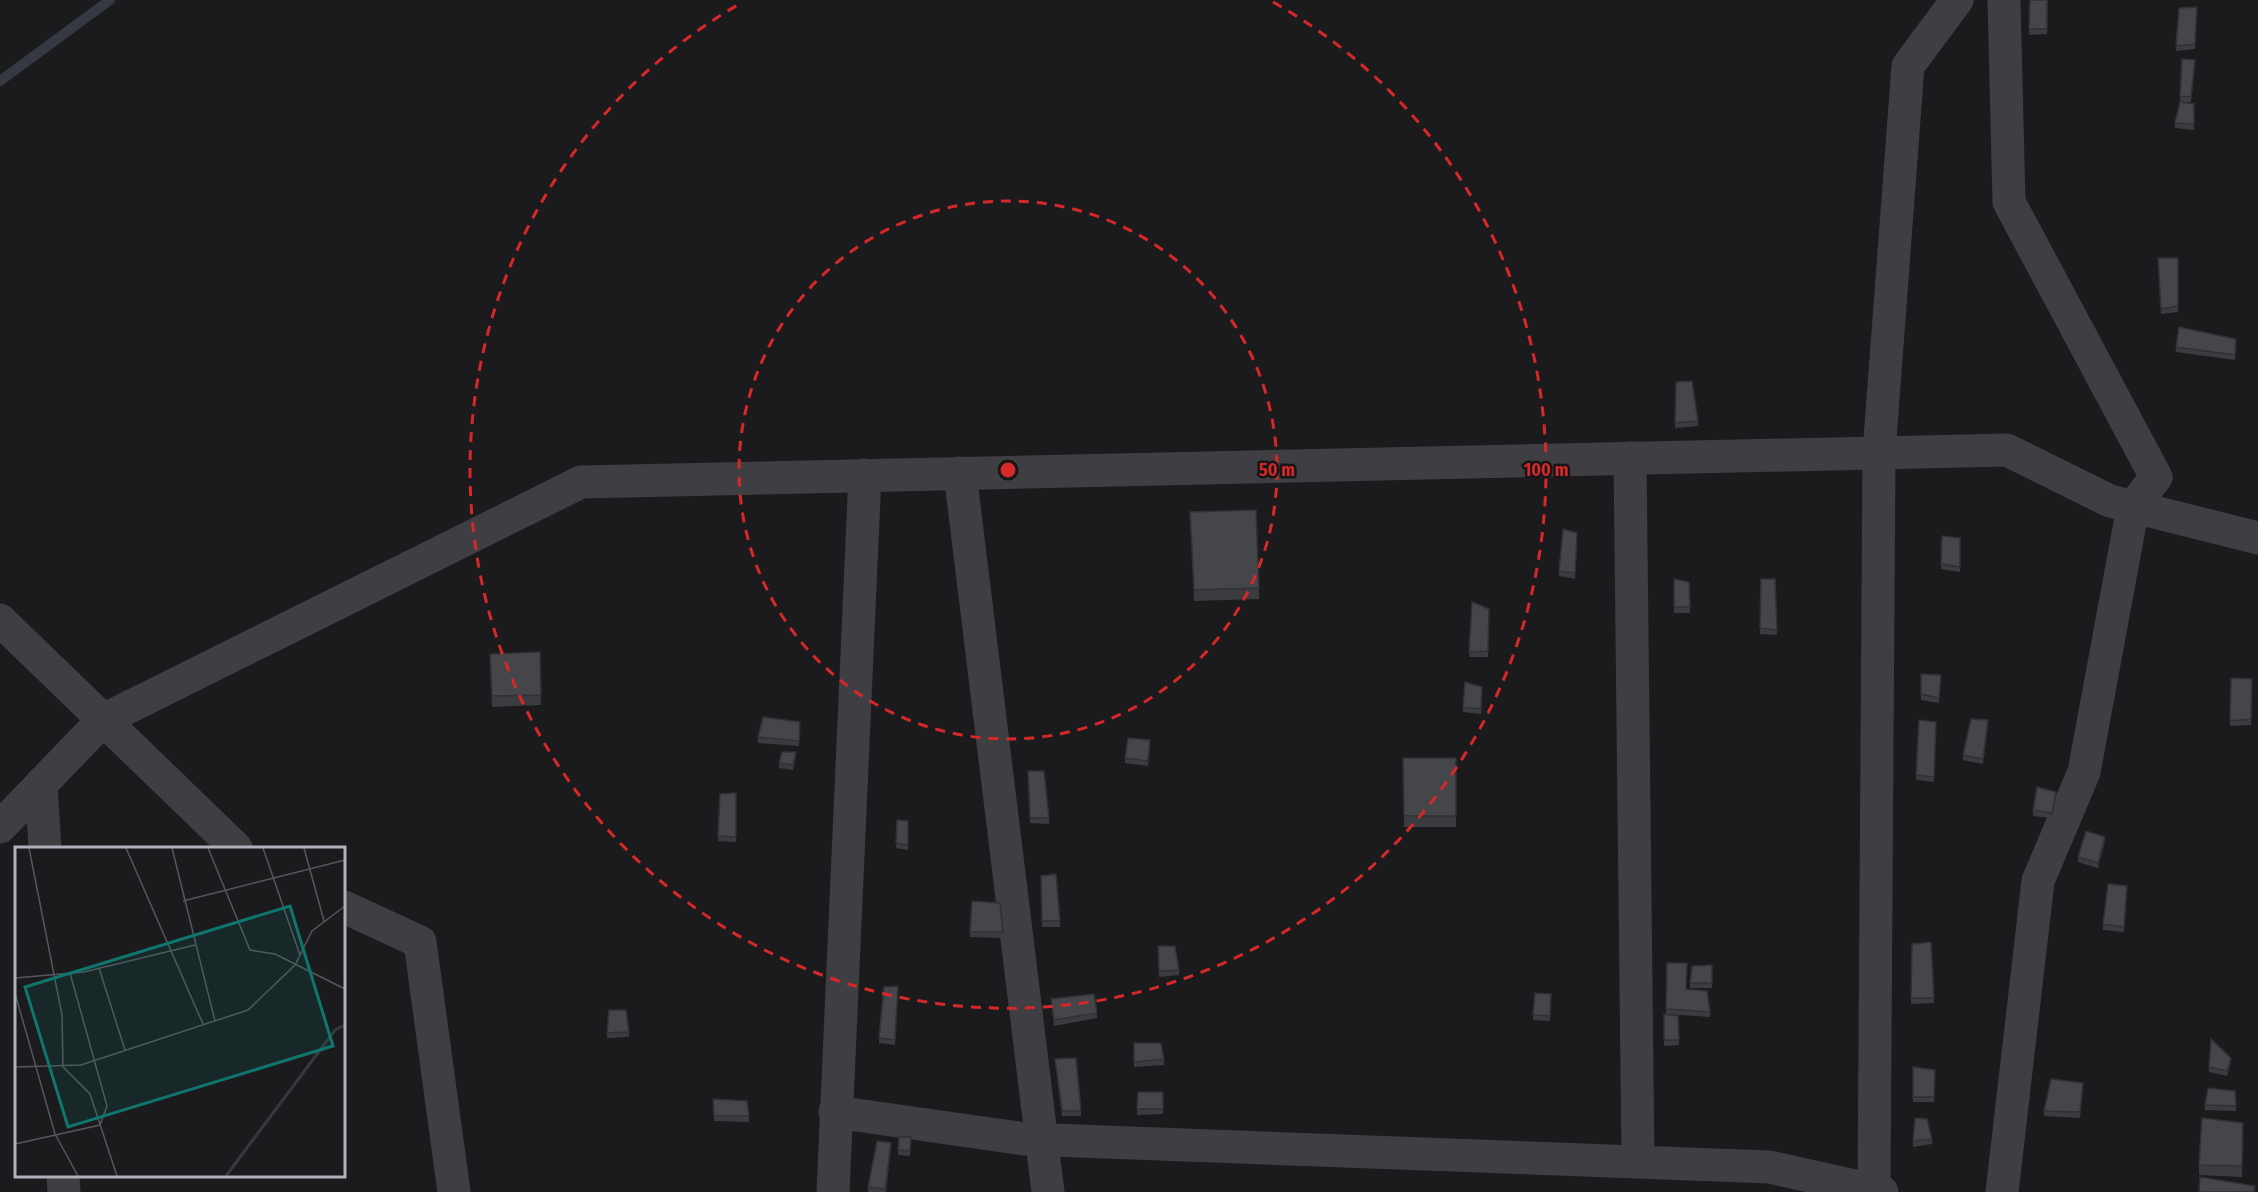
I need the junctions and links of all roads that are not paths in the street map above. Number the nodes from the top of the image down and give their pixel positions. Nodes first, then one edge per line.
1 (1957, 0) edge
2 (2004, 0) edge
3 (1879, 452) junction
4 (1630, 458) junction
5 (960, 473) junction
6 (865, 476) junction
7 (2133, 507) junction
8 (2258, 538) edge
9 (0, 620) edge
10 (103, 720) junction
11 (41, 784) junction
12 (0, 827) edge
13 (45, 847) edge
14 (234, 847) edge
15 (345, 906) edge
16 (835, 1112) junction
17 (1041, 1140) junction
18 (1638, 1162) junction
19 (63, 1177) edge
20 (1878, 1191) edge
21 (64, 1192) edge
22 (454, 1192) edge
23 (833, 1192) edge
24 (1047, 1192) edge
25 (2002, 1192) edge

1 - 3 street
2 - 7 street
3 - 4 street
3 - 7 street
3 - 20 street
4 - 5 street
4 - 18 street
5 - 6 street
5 - 17 street
6 - 10 street
6 - 16 street
7 - 8 street
7 - 25 street
9 - 10 street
10 - 11 street
10 - 14 street
11 - 12 street
11 - 13 street
15 - 22 street
16 - 17 street
16 - 23 street
17 - 18 street
17 - 24 street
18 - 20 street
19 - 21 street

